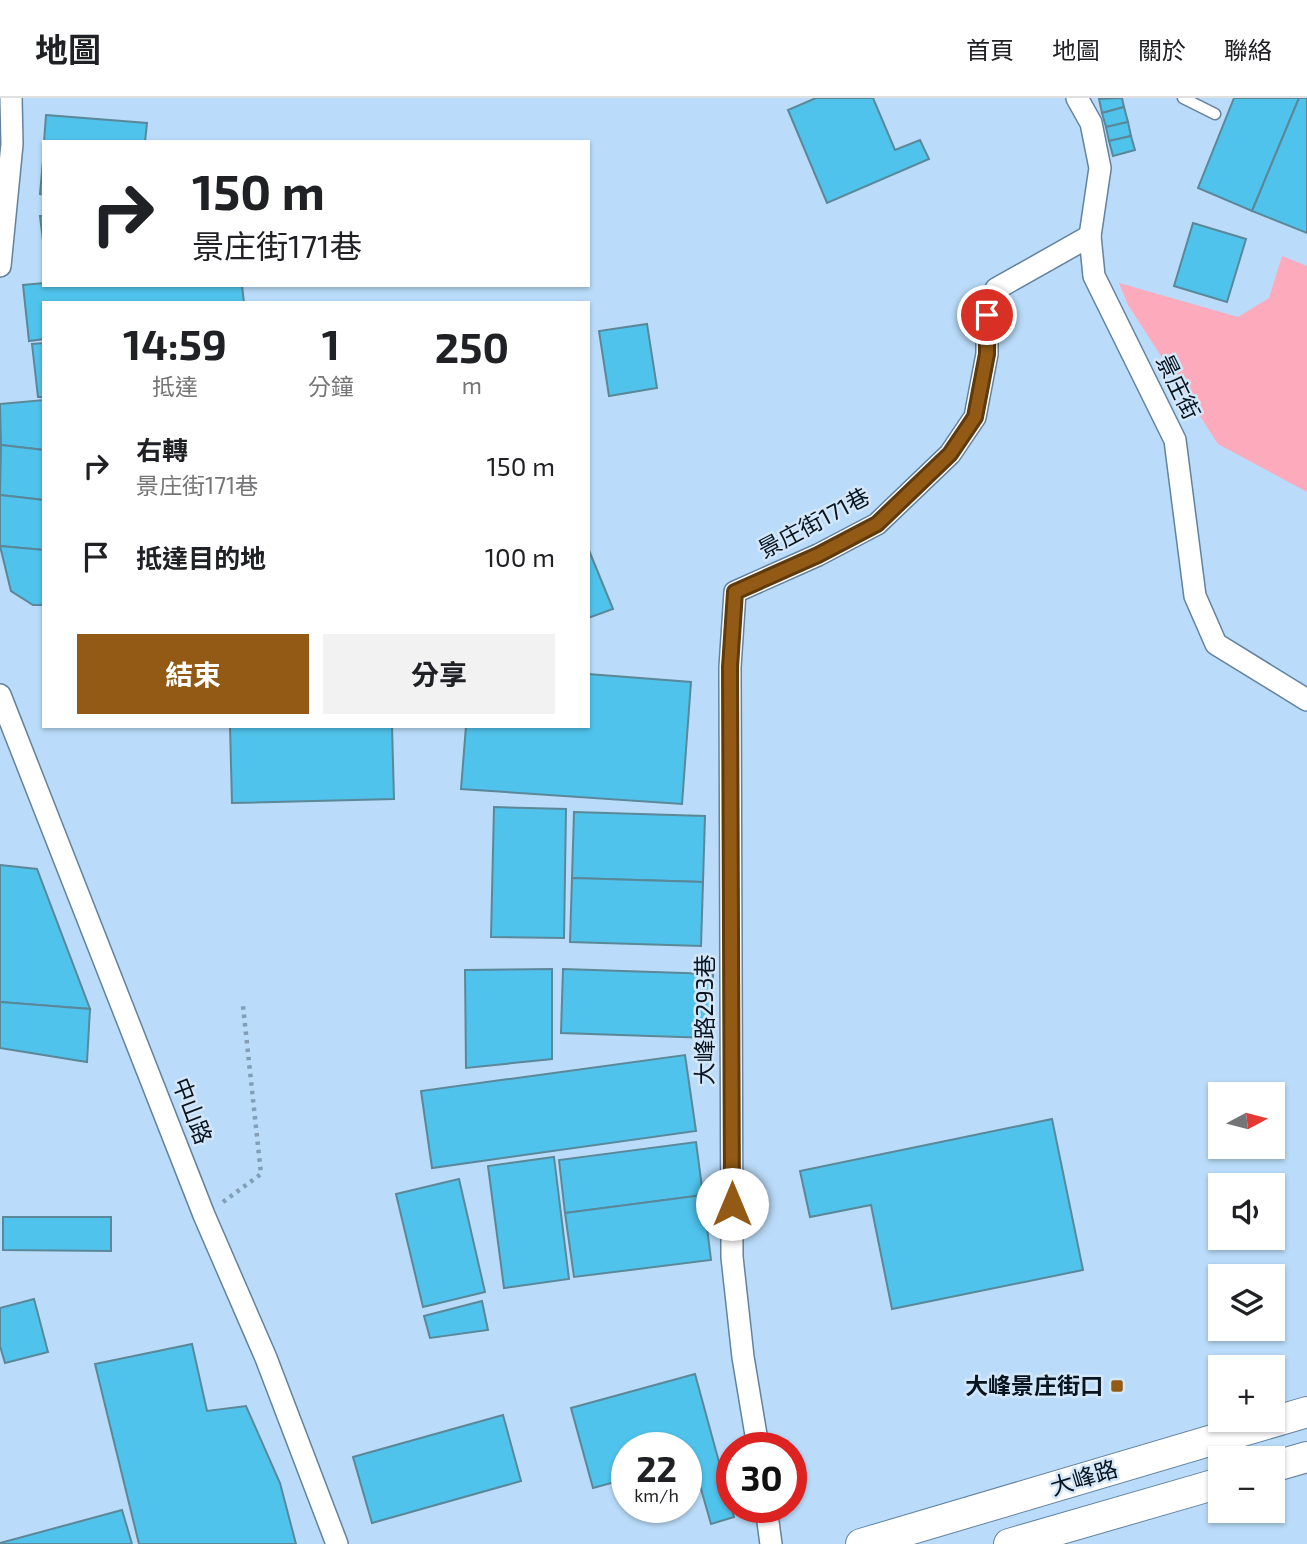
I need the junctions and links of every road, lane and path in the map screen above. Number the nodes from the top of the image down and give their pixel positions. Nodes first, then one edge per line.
1 (11, 98) edge
2 (1077, 98) edge
3 (1184, 98) edge
4 (1215, 114) dead end
5 (1090, 236) junction
6 (0, 266) edge
7 (735, 592) joint
8 (0, 695) edge
9 (1307, 700) edge
10 (243, 1006) dead end
11 (204, 1215) junction
12 (1307, 1412) edge
13 (756, 1432) edge
14 (1307, 1457) edge
15 (1285, 1463) edge
16 (1208, 1486) edge
17 (768, 1523) edge
18 (337, 1544) edge
19 (771, 1544) edge
20 (861, 1544) edge
21 (1009, 1544) edge

1 - 6 street
2 - 5 street, 景庄街
3 - 4 lane
5 - 7 street, 景庄街171巷
5 - 9 street, 景庄街
7 - 13 street, 大峰路293巷
8 - 11 street, 中山路
10 - 11 path
11 - 18 street, 中山路
12 - 20 street, 大峰路
14 - 15 street
16 - 21 street, 大峰路
17 - 19 street

